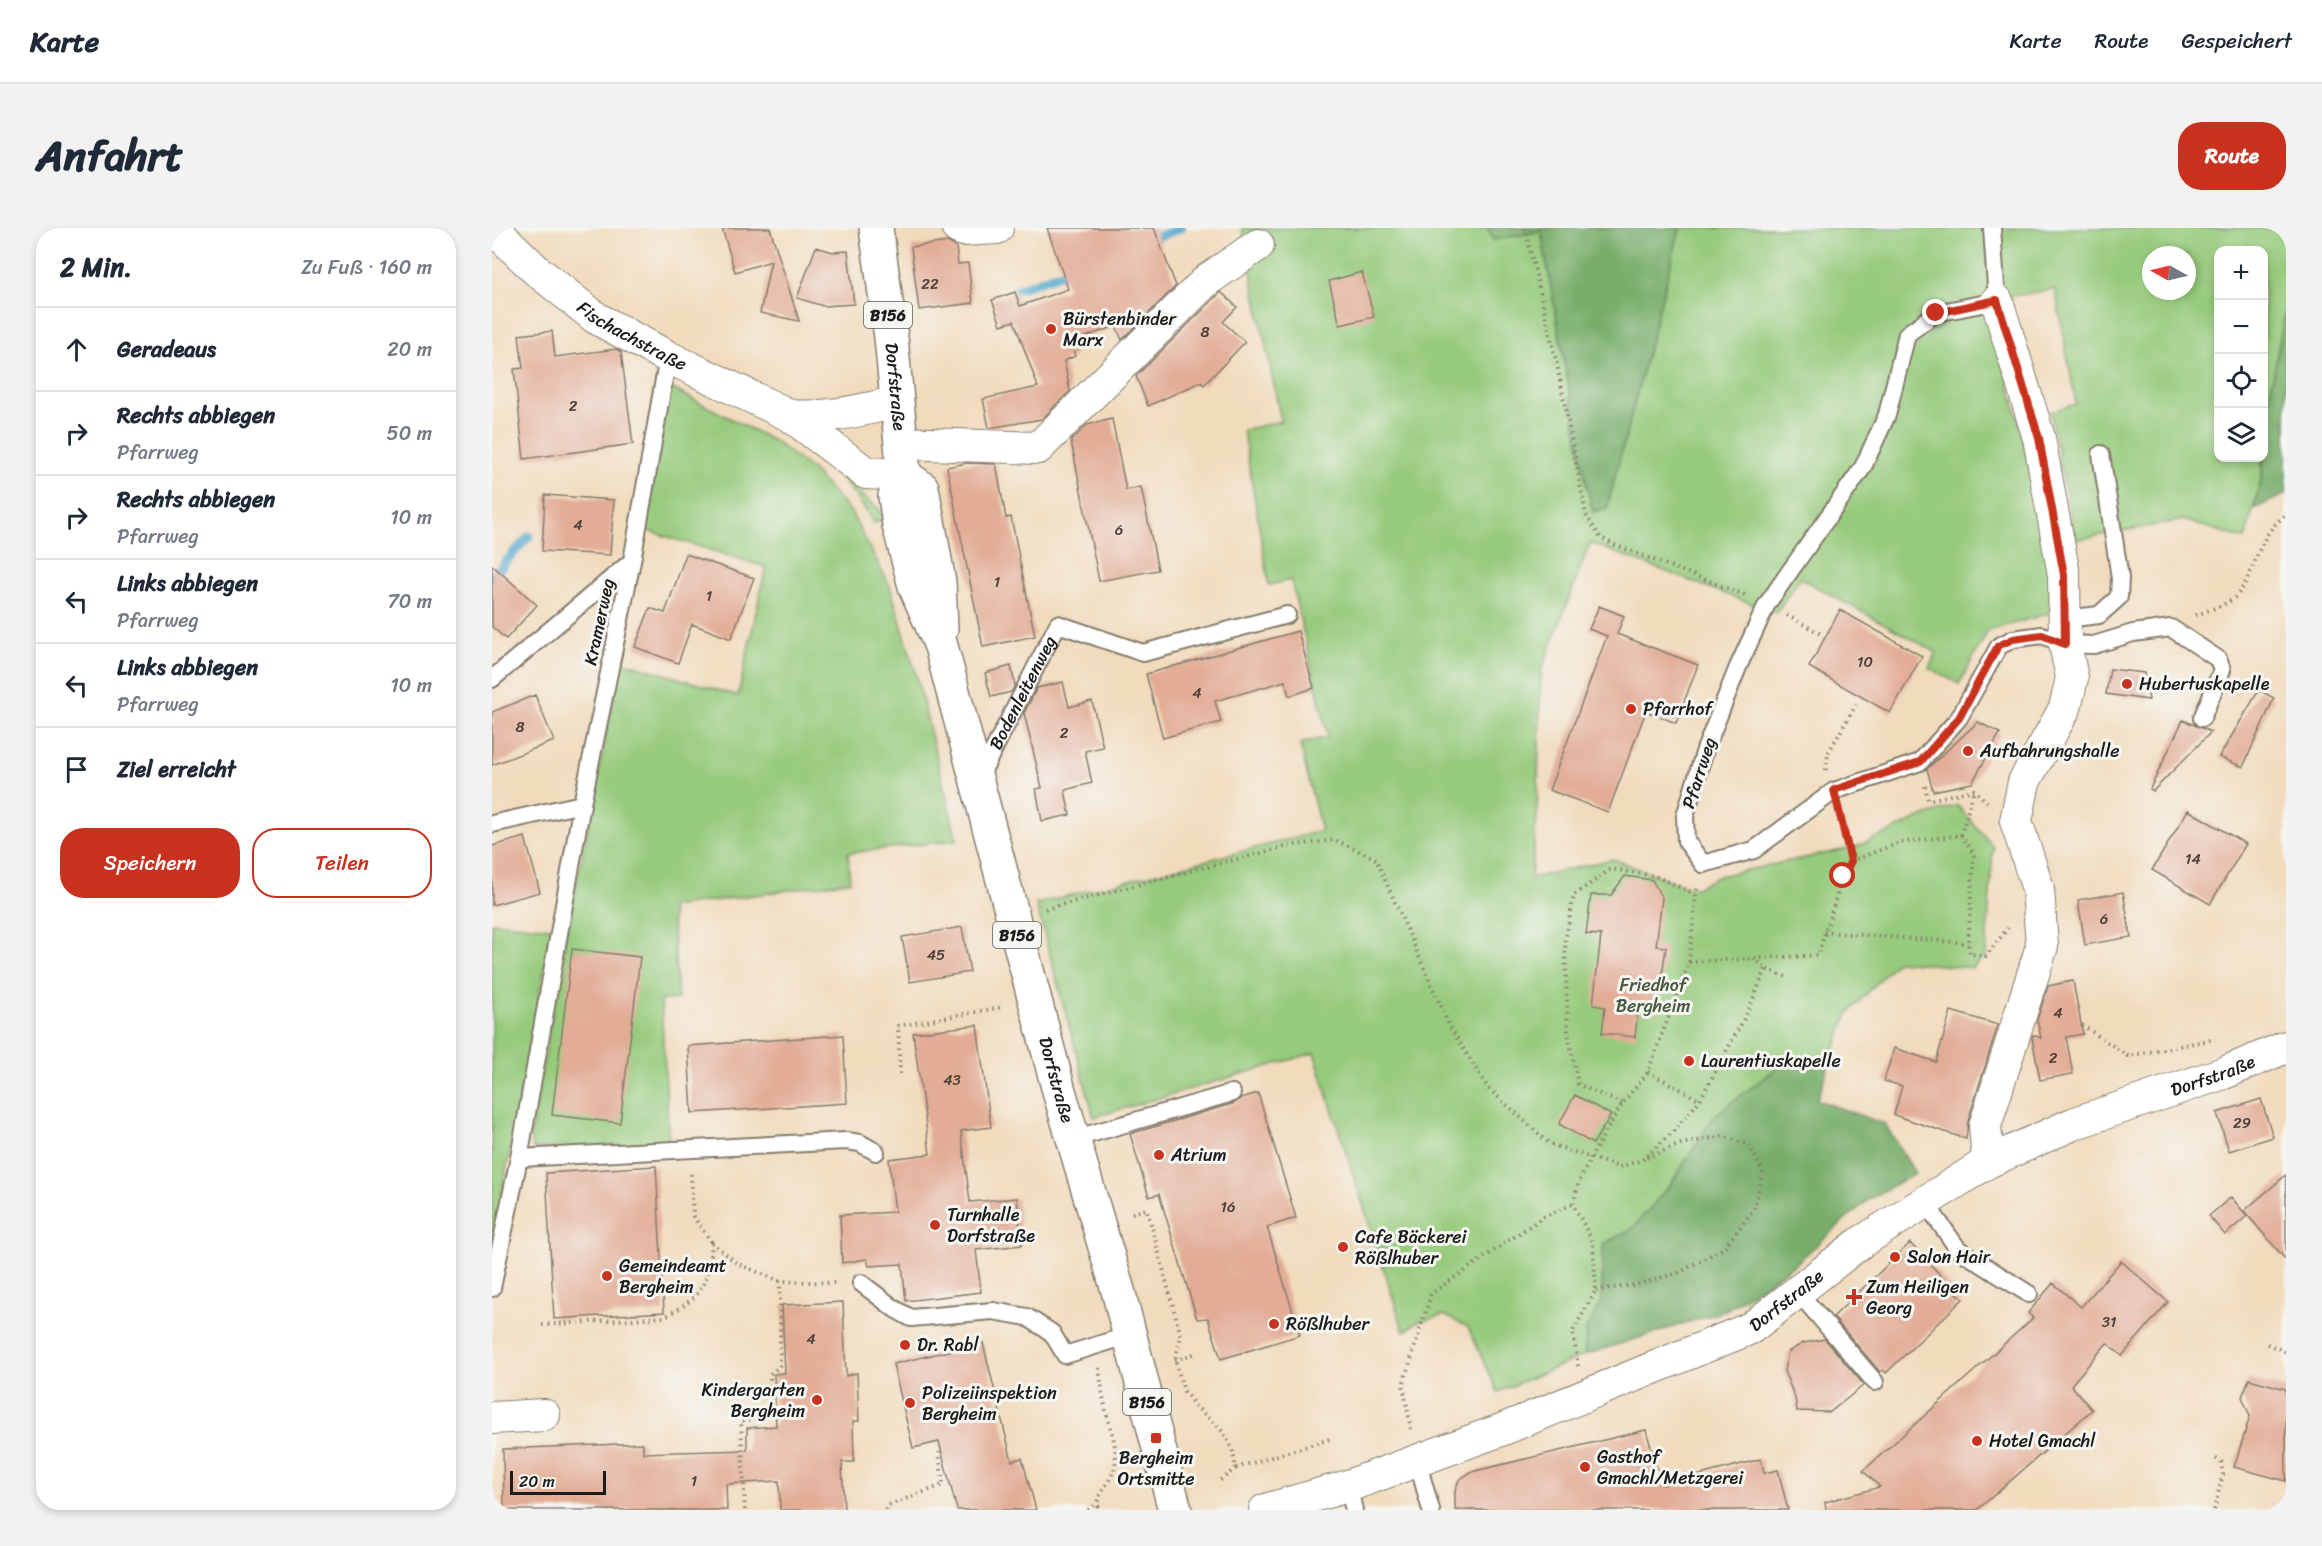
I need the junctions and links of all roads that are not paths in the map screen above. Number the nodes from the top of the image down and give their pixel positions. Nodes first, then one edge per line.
1 (493, 228) edge
2 (876, 228) edge
3 (958, 228) edge
4 (997, 228) edge
5 (1992, 228) edge
6 (1258, 244) dead end
7 (1997, 300) junction
8 (668, 357) junction
9 (897, 402) junction
10 (791, 416) junction
11 (2101, 454) dead end
12 (902, 459) junction
13 (632, 561) junction
14 (1287, 615) dead end
15 (2065, 632) junction
16 (492, 679) edge
17 (2202, 718) dead end
18 (976, 783) junction
19 (582, 804) junction
20 (492, 824) edge
21 (2286, 1047) edge
22 (1232, 1093) dead end
23 (1073, 1139) junction
24 (876, 1152) dead end
25 (519, 1158) junction
26 (1988, 1162) junction
27 (1925, 1202) junction
28 (861, 1283) road end
29 (492, 1288) edge
30 (1798, 1292) junction
31 (2029, 1294) dead end
32 (1130, 1335) junction
33 (1875, 1382) dead end
34 (544, 1415) dead end
35 (492, 1418) edge
36 (1417, 1461) junction
37 (1351, 1498) edge
38 (1175, 1510) edge
39 (1265, 1510) edge
40 (1431, 1510) edge

1 - 8 street, Fischachstraße
2 - 9 main road, Dorfstraße / B156
3 - 4 street
5 - 7 lane
6 - 12 street
7 - 15 street
7 - 15 lane, Pfarrweg
8 - 10 street, Fischachstraße
8 - 13 lane, Kramerweg
9 - 10 street, Fischachstraße
9 - 12 main road, Dorfstraße / B156
10 - 12 street, Fischachstraße
11 - 15 lane
12 - 18 main road, Dorfstraße / B156
13 - 16 lane
13 - 19 lane, Kramerweg
14 - 18 lane, Bodenleitenweg
15 - 17 lane
15 - 26 street
18 - 23 main road, Dorfstraße / B156
19 - 20 lane
19 - 25 lane, Kramerweg
21 - 26 street, Dorfstraße
22 - 23 lane
23 - 32 main road, Dorfstraße / B156
24 - 25 lane
25 - 29 lane, Kramerweg
26 - 27 street, Dorfstraße
27 - 30 street, Dorfstraße
27 - 31 lane
28 - 32 lane
30 - 33 lane
30 - 36 street, Dorfstraße
32 - 38 main road, Dorfstraße / B156
34 - 35 street
36 - 37 street, Dorfstraße
36 - 40 lane
37 - 39 street, Dorfstraße

